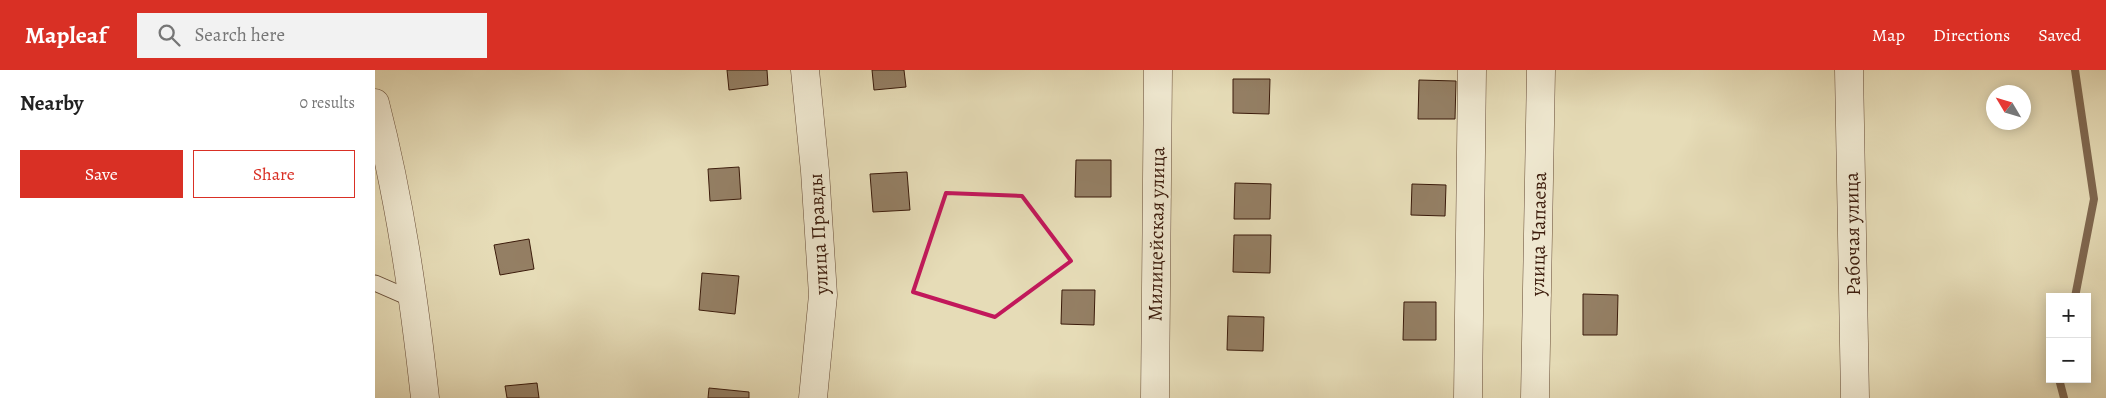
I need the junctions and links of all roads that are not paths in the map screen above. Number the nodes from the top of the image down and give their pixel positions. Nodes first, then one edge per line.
1 (805, 70) edge
2 (1158, 70) edge
3 (1472, 70) edge
4 (1541, 70) edge
5 (1849, 70) edge
6 (375, 103) edge
7 (375, 283) edge
8 (414, 300) junction
9 (425, 398) edge
10 (813, 398) edge
11 (1155, 398) edge
12 (1468, 398) edge
13 (1535, 398) edge
14 (1855, 398) edge

1 - 10 street, улица Правды
2 - 11 street, Милицейская улица
3 - 12 street
4 - 13 street, улица Чапаева
5 - 14 street, Рабочая улица
6 - 8 street
7 - 8 lane
8 - 9 street

